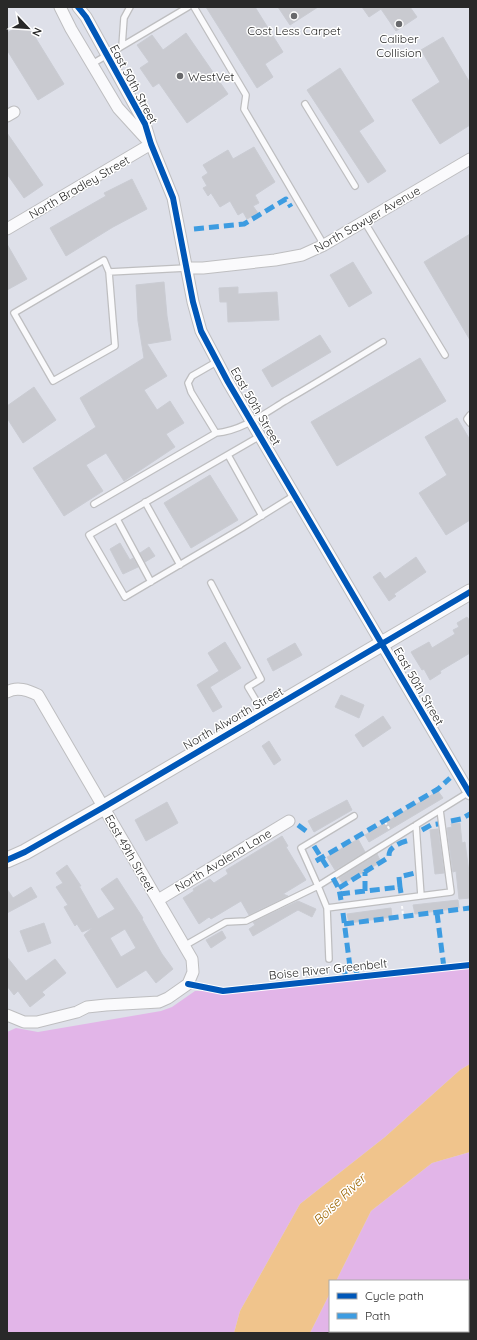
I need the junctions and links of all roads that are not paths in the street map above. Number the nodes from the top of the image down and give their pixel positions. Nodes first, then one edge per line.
1 (60, 7) edge
2 (78, 7) edge
3 (130, 7) edge
4 (188, 7) edge
5 (194, 7) edge
6 (122, 46) junction
7 (107, 55) junction
8 (92, 64) junction
9 (305, 104) dead end
10 (150, 144) junction
11 (470, 159) edge
12 (355, 186) dead end
13 (364, 221) junction
14 (7, 229) edge
15 (324, 245) junction
16 (186, 268) junction
17 (109, 272) junction
18 (383, 342) dead end
19 (444, 355) dead end
20 (218, 361) junction
21 (470, 415) edge
22 (251, 421) junction
23 (470, 423) edge
24 (216, 433) junction
25 (260, 436) junction
26 (228, 455) junction
27 (295, 495) junction
28 (146, 502) junction
29 (94, 504) dead end
30 (262, 516) junction
31 (117, 519) junction
32 (180, 565) junction
33 (151, 582) junction
34 (211, 583) dead end
35 (470, 592) edge
36 (382, 644) junction
37 (7, 692) edge
38 (263, 713) junction
39 (470, 793) edge
40 (104, 807) junction
41 (440, 810) junction
42 (354, 816) dead end
43 (289, 820) dead end
44 (416, 825) junction
45 (7, 860) edge
46 (318, 886) junction
47 (422, 896) junction
48 (158, 900) junction
49 (327, 908) junction
50 (184, 946) junction
51 (329, 960) dead end
52 (7, 1015) edge

1 - 8 street, East 50th Street
2 - 7 street, East 50th Street
3 - 6 lane
4 - 6 lane
5 - 15 lane
6 - 7 lane
7 - 8 lane
7 - 10 street, East 50th Street
8 - 10 street, East 50th Street
9 - 12 lane
10 - 14 street, North Bradley Street
10 - 16 street, East 50th Street
11 - 13 street, North Sawyer Avenue
13 - 15 street, North Sawyer Avenue
13 - 19 lane
15 - 16 street, North Sawyer Avenue
16 - 17 lane
16 - 20 street, East 50th Street
17 - 17 lane
18 - 22 lane
20 - 22 street, East 50th Street
20 - 24 lane
21 - 23 lane
22 - 24 lane
22 - 25 street, East 50th Street
24 - 29 lane
25 - 26 lane
25 - 27 street, East 50th Street
26 - 28 lane
26 - 30 lane
27 - 30 lane
27 - 36 street, East 50th Street
28 - 31 lane
28 - 32 lane
30 - 32 lane
31 - 33 lane
31 - 33 lane
32 - 33 lane
34 - 38 lane
35 - 36 street, North Alworth Street
36 - 38 street, North Alworth Street
36 - 39 street, East 50th Street
37 - 40 street, East 49th Street
38 - 40 street, North Alworth Street
39 - 41 lane
40 - 45 street, North Alworth Street
40 - 48 street, East 49th Street
41 - 44 lane
41 - 47 lane
42 - 46 lane
43 - 48 street, North Avalena Lane
44 - 46 lane
44 - 47 lane
46 - 49 lane
46 - 50 lane
47 - 49 lane
48 - 50 street, East 49th Street
49 - 51 lane
50 - 52 street, East 49th Street

